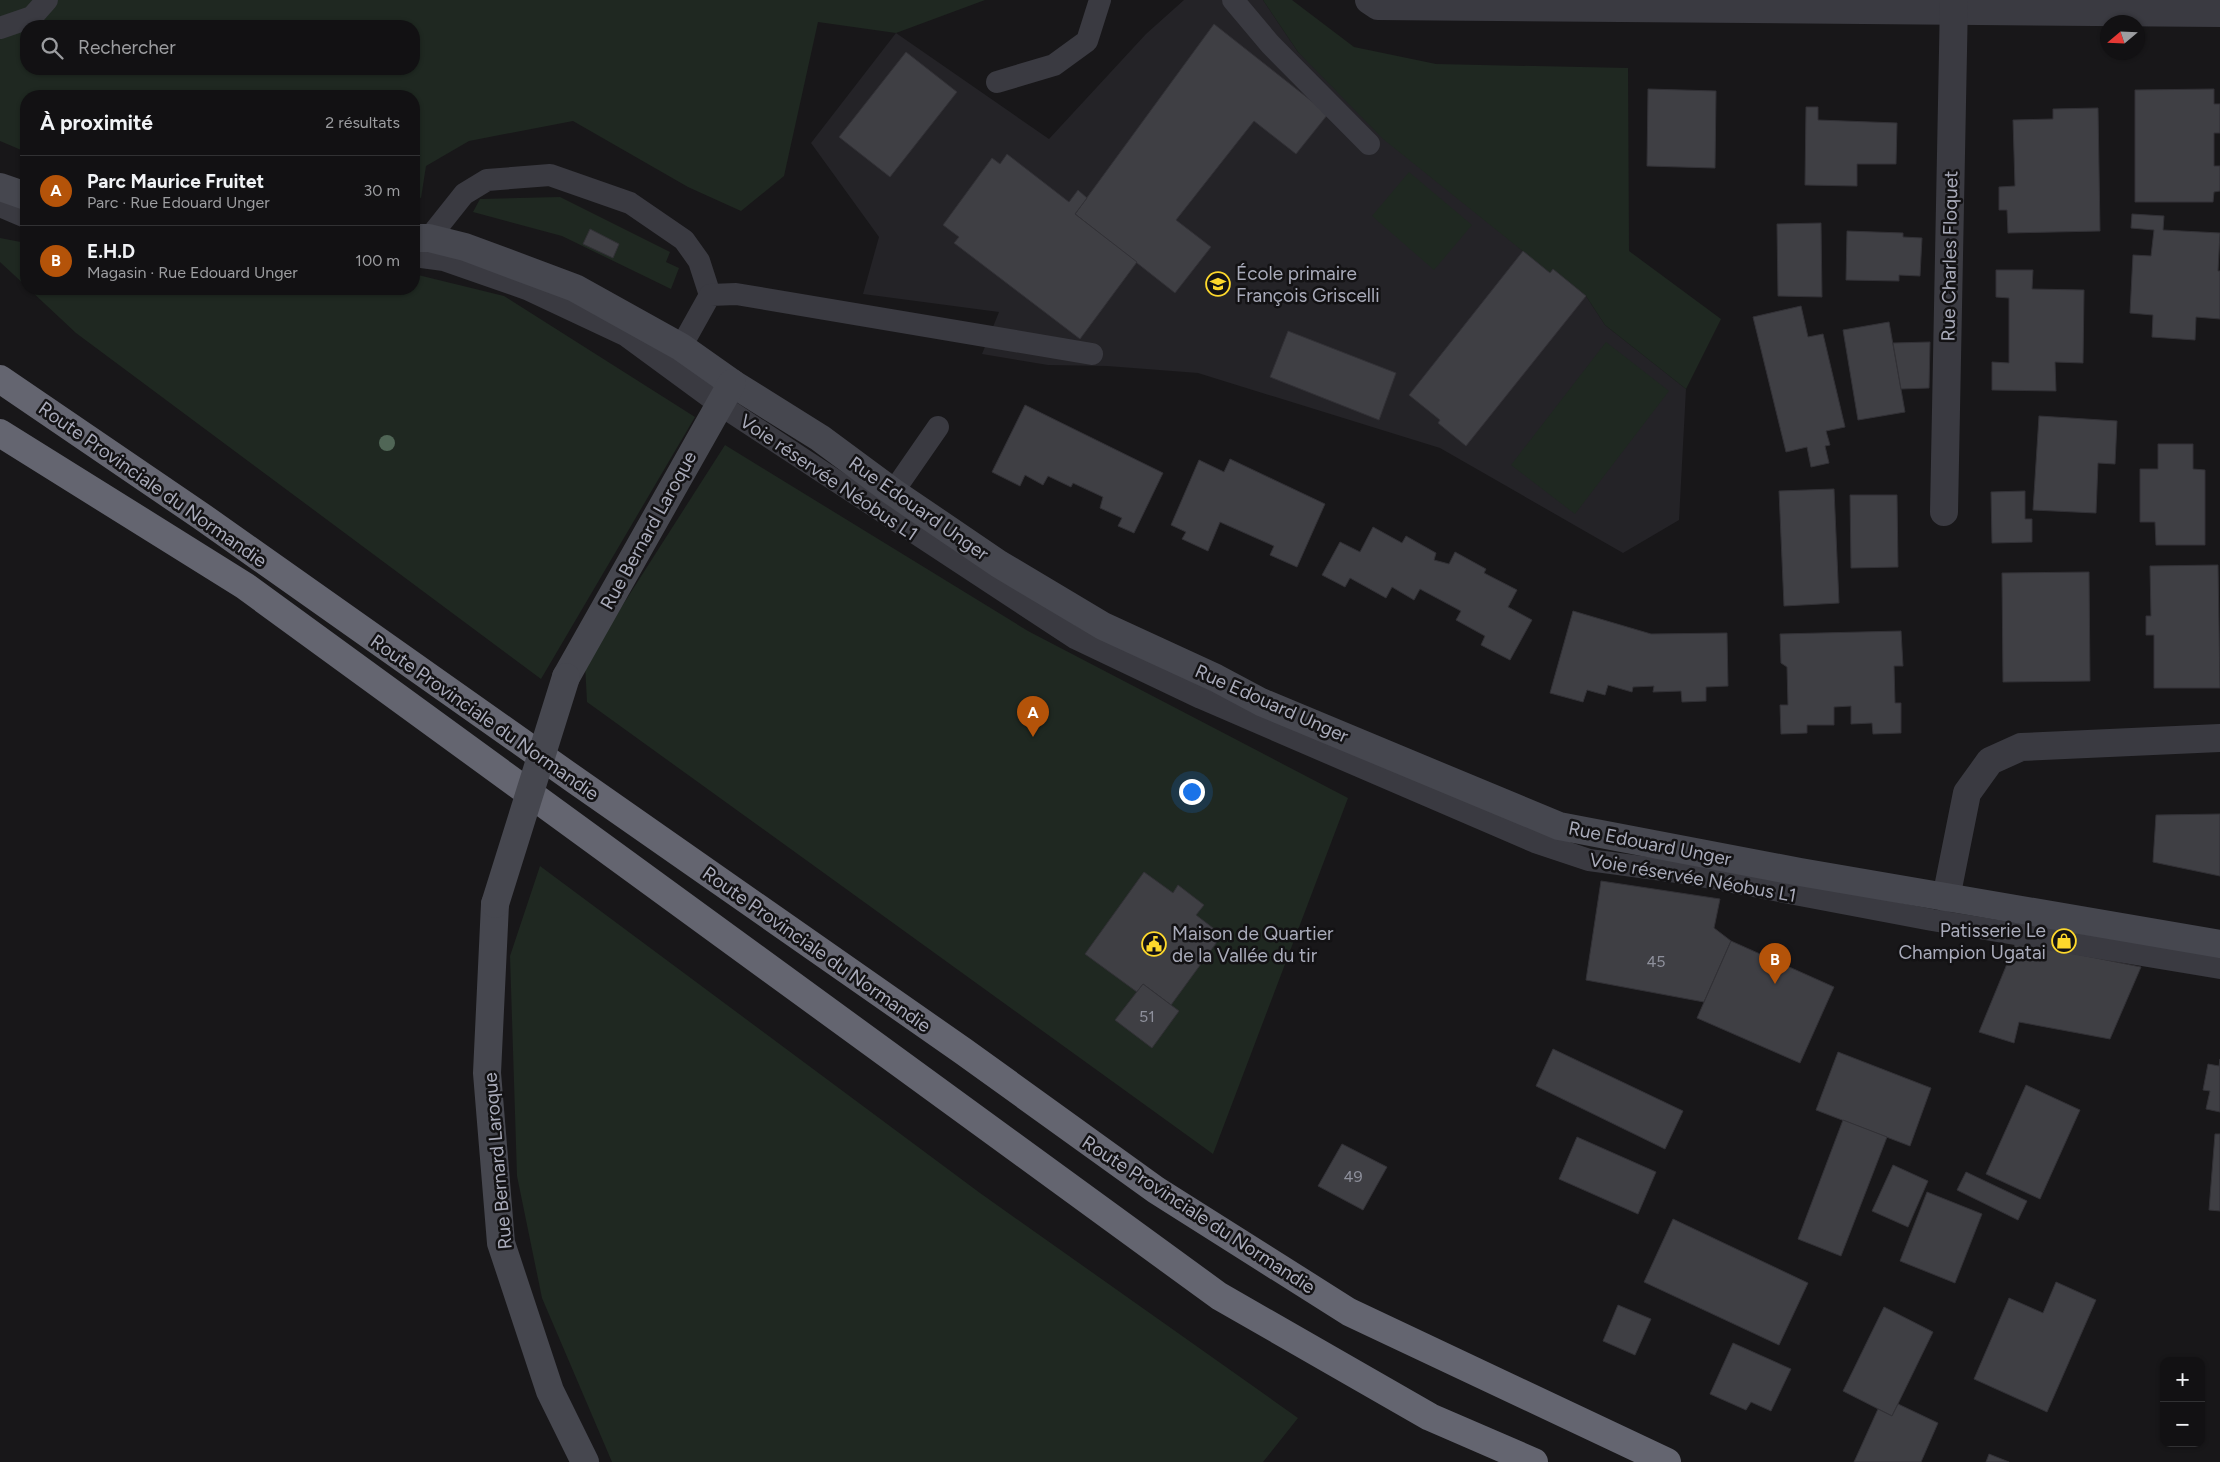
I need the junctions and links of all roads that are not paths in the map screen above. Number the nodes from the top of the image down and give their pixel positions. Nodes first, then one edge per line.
1 (47, 0) edge
2 (1100, 0) edge
3 (1233, 0) edge
4 (1375, 2) edge
5 (1954, 6) edge
6 (2220, 13) edge
7 (23, 20) edge
8 (20, 21) edge
9 (0, 28) edge
10 (997, 82) dead end
11 (1369, 144) dead end
12 (0, 187) edge
13 (20, 194) edge
14 (0, 206) edge
15 (20, 214) edge
16 (420, 243) edge
17 (420, 244) edge
18 (420, 245) edge
19 (710, 295) junction
20 (680, 347) junction
21 (1092, 354) dead end
22 (0, 379) edge
23 (725, 393) junction
24 (938, 427) dead end
25 (0, 433) edge
26 (893, 492) junction
27 (1944, 512) dead end
28 (2220, 738) edge
29 (1946, 898) junction
30 (2220, 944) edge
31 (2220, 968) edge
32 (585, 1462) edge
33 (1534, 1462) edge
34 (1667, 1462) edge

1 - 7 lane
2 - 10 lane
3 - 11 lane
4 - 5 street
5 - 6 street
5 - 27 street, Rue Charles Floquet
8 - 9 lane
12 - 13 street
14 - 15 lane
16 - 19 lane
17 - 20 street, Rue Edouard Unger
18 - 23 lane, Voie réservée Néobus L1
19 - 20 lane
19 - 21 lane
20 - 23 street, Rue Edouard Unger
22 - 34 highway, Route Provinciale du Normandie
23 - 26 street, Rue Edouard Unger
23 - 31 lane, Voie réservée Néobus L1
23 - 32 street, Rue Bernard Laroque, bridge
24 - 26 lane
25 - 33 highway, Route Provinciale du Normandie
26 - 29 street, Rue Edouard Unger
28 - 29 street
29 - 30 street, Rue Edouard Unger

